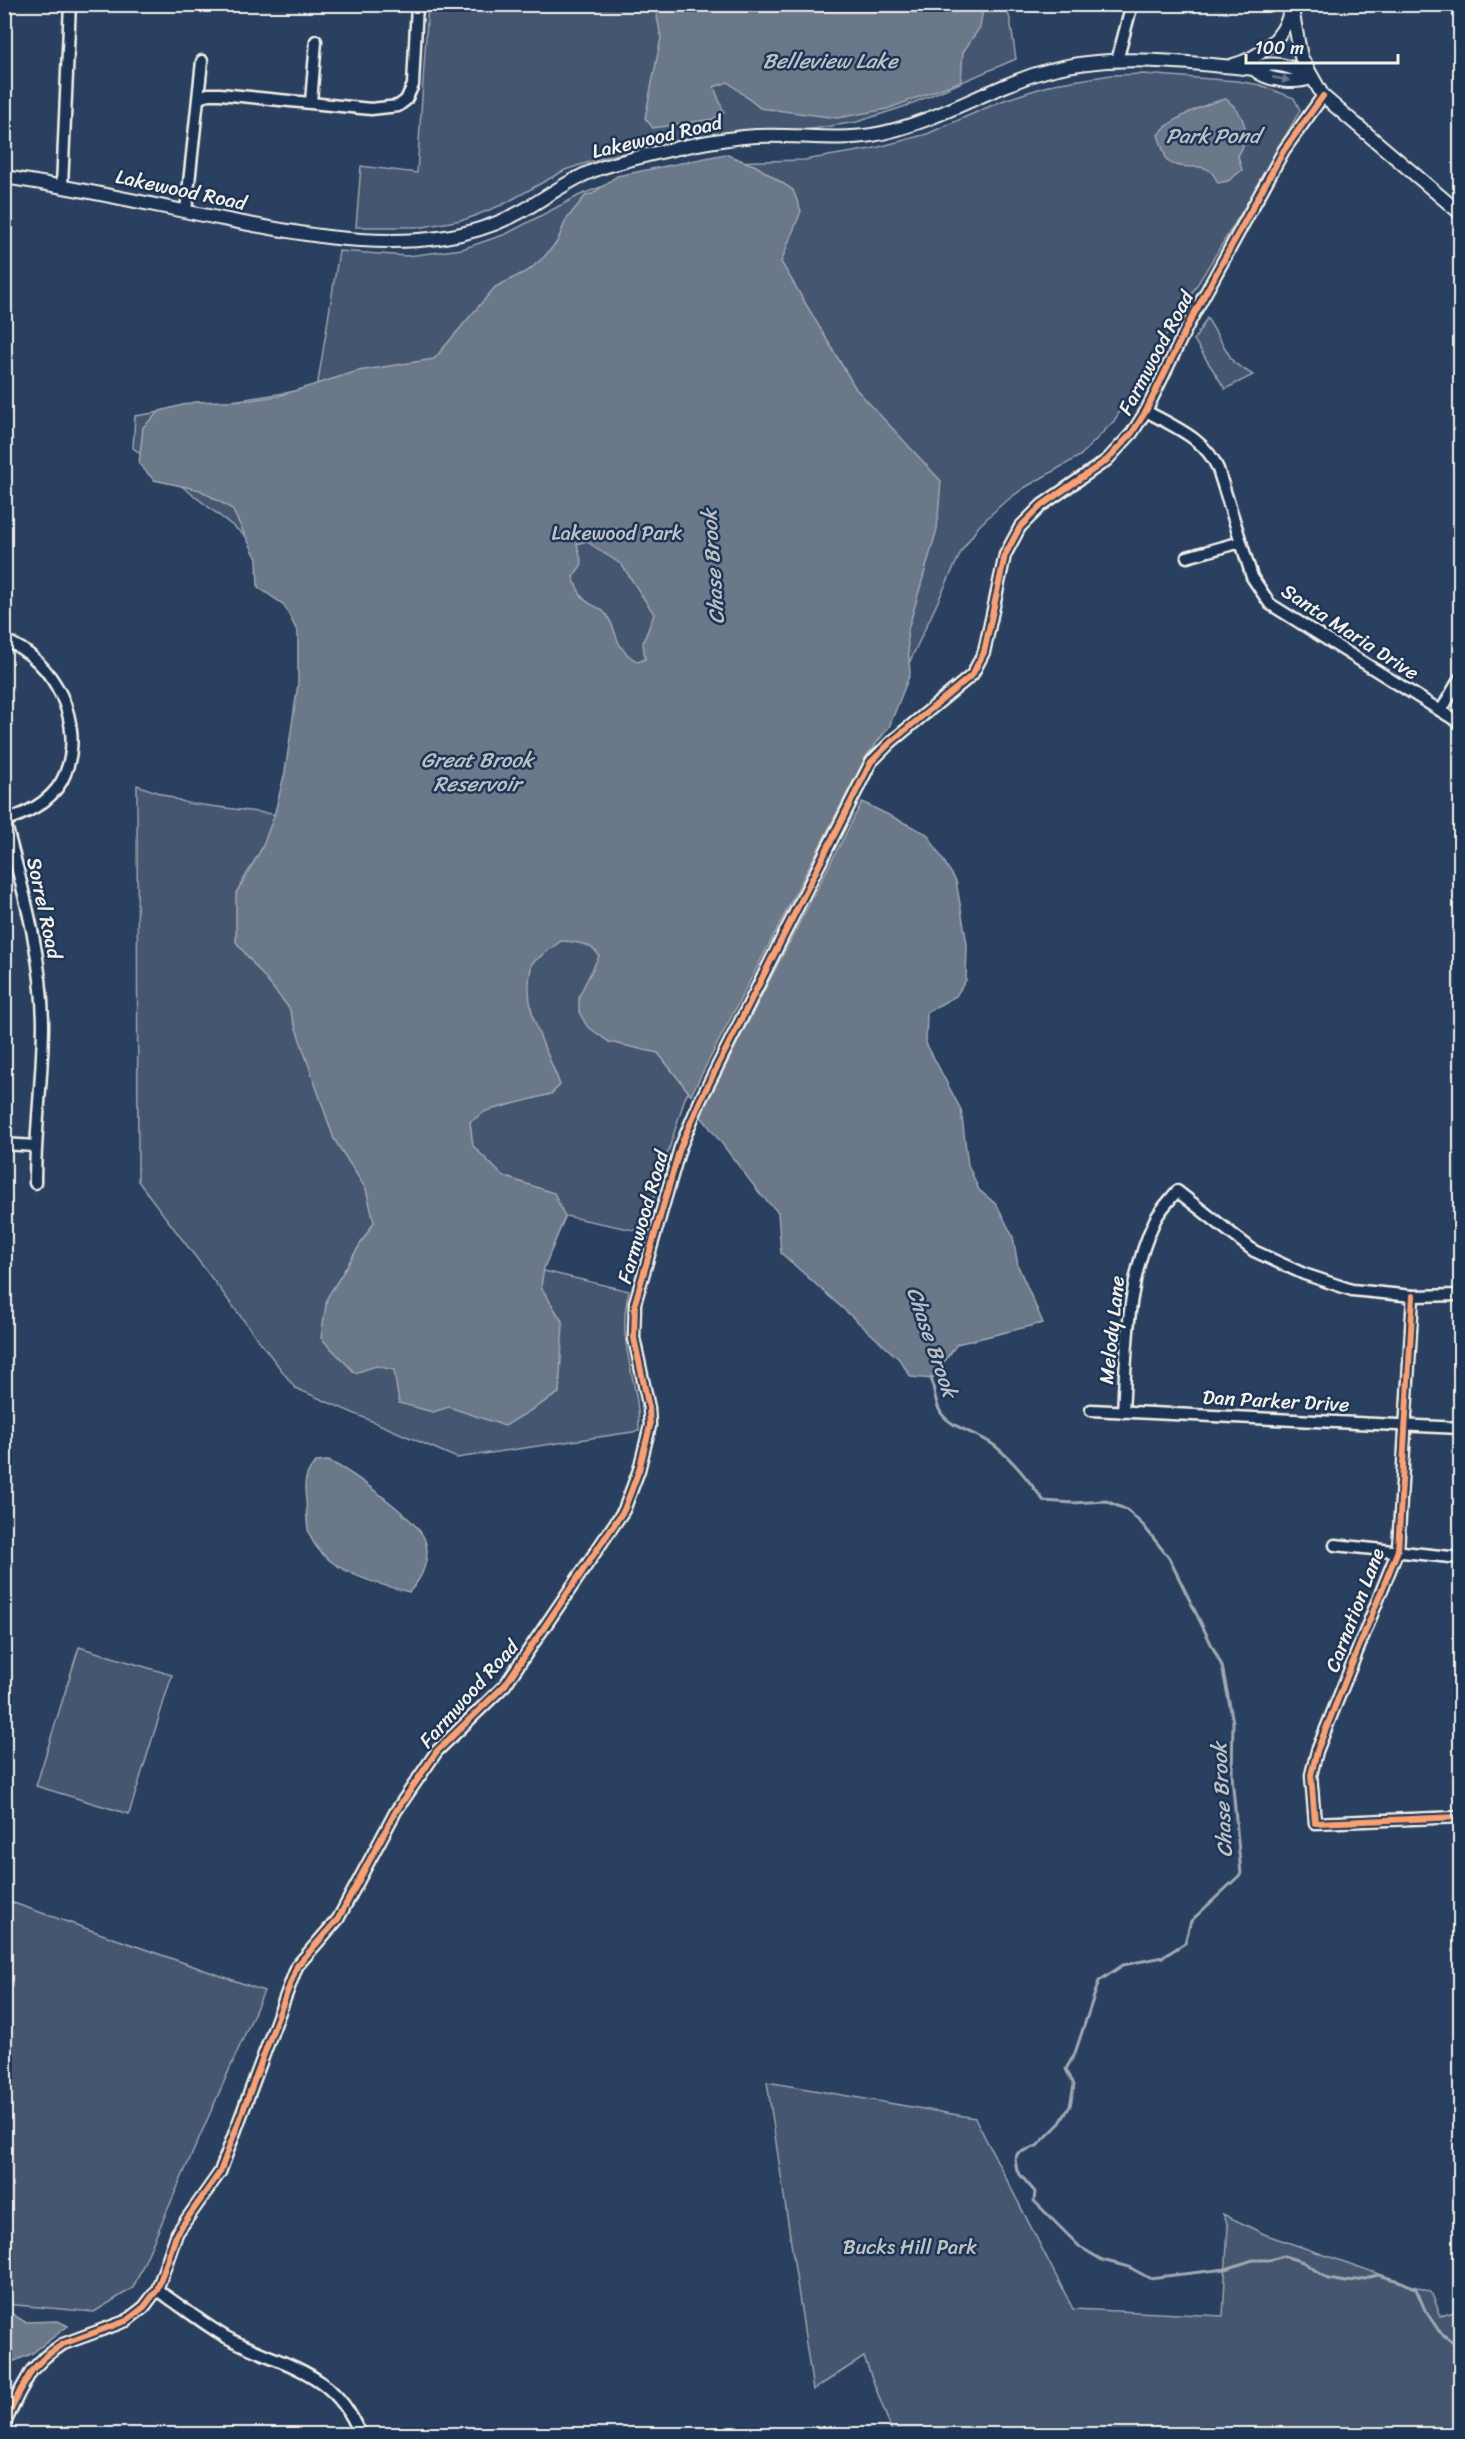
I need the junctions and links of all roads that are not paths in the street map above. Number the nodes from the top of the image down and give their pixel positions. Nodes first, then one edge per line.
1 (70, 4) edge
2 (417, 4) edge
3 (1132, 4) edge
4 (1291, 6) edge
5 (316, 41) dead end
6 (202, 61) dead end
7 (1117, 61) junction
8 (1225, 66) junction
9 (1311, 78) junction
10 (1323, 96) junction
11 (200, 98) junction
12 (311, 102) junction
13 (4, 177) edge
14 (62, 186) junction
15 (186, 211) junction
16 (1461, 213) edge
17 (1146, 411) junction
18 (1241, 542) junction
19 (1187, 557) dead end
20 (4, 640) edge
21 (1461, 678) edge
22 (1441, 711) junction
23 (1461, 723) edge
24 (5, 821) edge
25 (4, 1144) edge
26 (35, 1146) junction
27 (35, 1183) dead end
28 (1461, 1295) edge
29 (1413, 1296) junction
30 (1091, 1410) dead end
31 (1123, 1412) junction
32 (1407, 1424) junction
33 (1461, 1428) edge
34 (1335, 1545) dead end
35 (1398, 1550) junction
36 (1461, 1558) edge
37 (1461, 1817) edge
38 (157, 2290) junction
39 (4, 2426) edge
40 (360, 2434) edge

1 - 14 street
2 - 12 street
3 - 7 street
4 - 8 main road
4 - 9 main road
5 - 12 street
6 - 11 street
7 - 8 main road, Lakewood Road
7 - 15 main road, Lakewood Road
8 - 9 main road, Lakewood Road
9 - 10 main road
10 - 16 main road
10 - 17 street, Farmwood Road
11 - 12 street
11 - 15 street
13 - 14 main road, Lakewood Road
14 - 15 main road, Lakewood Road
17 - 18 street, Santa Maria Drive
17 - 38 street, Farmwood Road
18 - 19 street
18 - 22 street, Santa Maria Drive
20 - 24 street
21 - 22 street
22 - 23 street, Santa Maria Drive
24 - 26 street, Sorrel Road
25 - 26 street
26 - 27 street, Sorrel Road
28 - 29 street
29 - 31 street, Melody Lane
29 - 32 street, Carnation Lane
30 - 31 street, Dan Parker Drive
31 - 32 street, Dan Parker Drive
32 - 33 street, Dan Parker Drive
32 - 35 street, Carnation Lane
34 - 35 street
35 - 36 street
35 - 37 street, Carnation Lane
38 - 39 street, Farmwood Road
38 - 40 street

